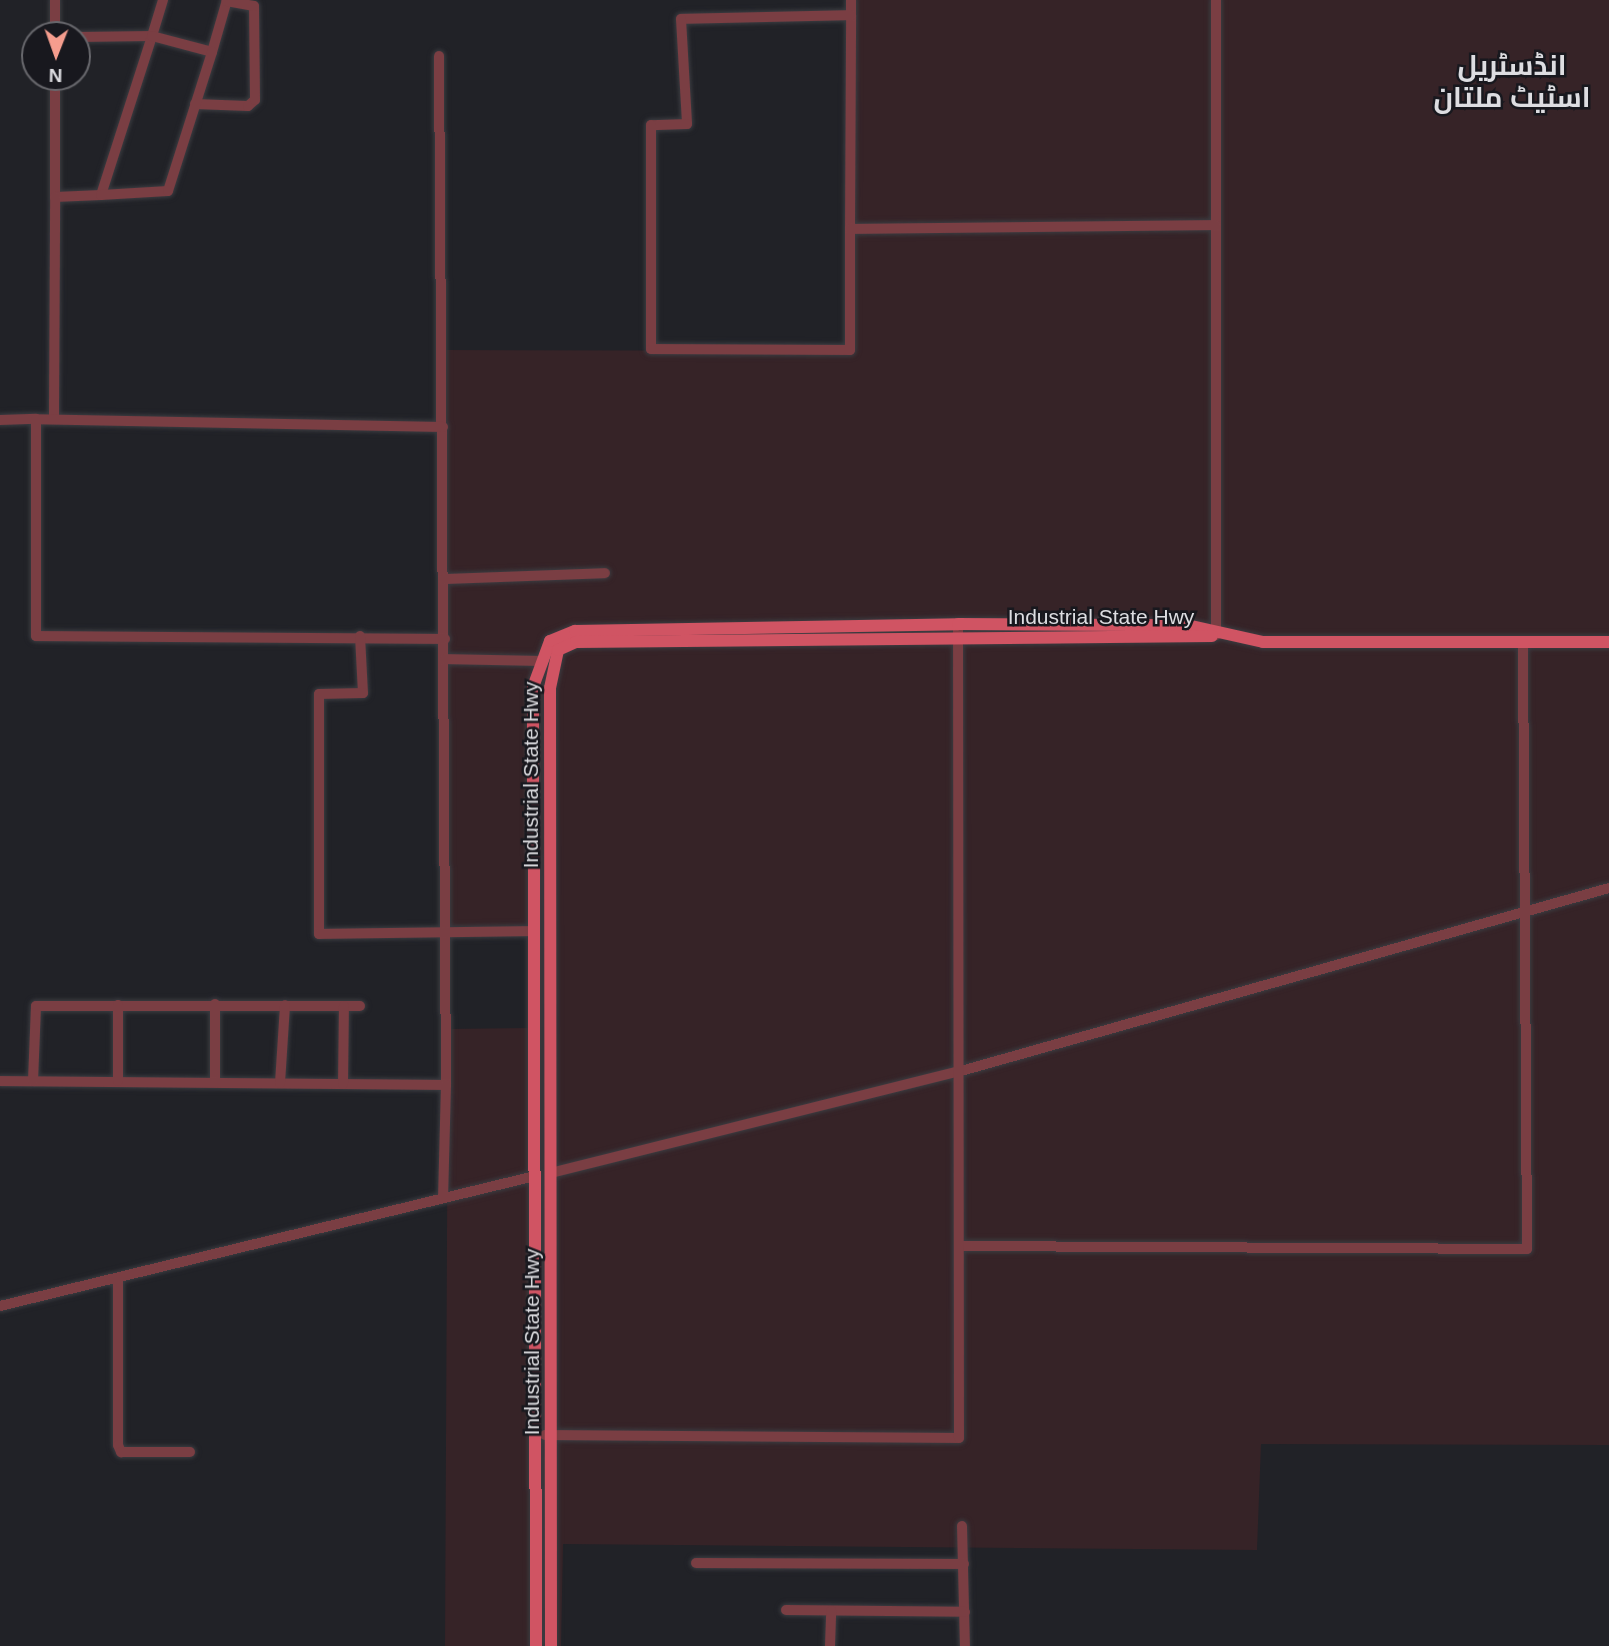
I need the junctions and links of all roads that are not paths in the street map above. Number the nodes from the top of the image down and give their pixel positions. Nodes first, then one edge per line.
1 (55, 0) edge
2 (163, 0) edge
3 (226, 0) edge
4 (851, 0) edge
5 (1216, 0) edge
6 (851, 15) junction
7 (55, 21) edge
8 (152, 36) junction
9 (91, 37) edge
10 (212, 52) junction
11 (439, 56) dead end
12 (55, 91) edge
13 (195, 104) junction
14 (101, 195) junction
15 (55, 197) junction
16 (1216, 225) junction
17 (850, 229) junction
18 (54, 418) junction
19 (36, 419) junction
20 (0, 420) edge
21 (443, 427) junction
22 (605, 573) dead end
23 (444, 579) junction
24 (958, 630) junction
25 (1216, 635) junction
26 (360, 636) junction
27 (445, 639) junction
28 (1523, 641) junction
29 (1609, 642) edge
30 (445, 659) junction
31 (538, 661) junction
32 (1609, 888) edge
33 (1526, 912) junction
34 (534, 930) junction
35 (447, 931) junction
36 (215, 1004) junction
37 (118, 1005) junction
38 (285, 1005) junction
39 (344, 1006) junction
40 (360, 1006) dead end
41 (958, 1071) junction
42 (0, 1081) edge
43 (33, 1081) junction
44 (118, 1081) junction
45 (215, 1082) junction
46 (280, 1083) junction
47 (343, 1084) junction
48 (446, 1086) junction
49 (535, 1102) junction
50 (551, 1102) junction
51 (551, 1173) junction
52 (535, 1176) junction
53 (443, 1198) junction
54 (960, 1246) junction
55 (551, 1250) junction
56 (536, 1251) junction
57 (118, 1280) junction
58 (0, 1306) edge
59 (537, 1435) junction
60 (551, 1435) junction
61 (190, 1452) dead end
62 (962, 1525) dead end
63 (696, 1563) dead end
64 (964, 1564) junction
65 (786, 1610) dead end
66 (831, 1611) junction
67 (965, 1612) junction
68 (536, 1646) edge
69 (551, 1646) edge
70 (830, 1646) edge
71 (965, 1646) edge

1 - 7 street
2 - 8 street
3 - 10 street
3 - 13 street
4 - 6 street
5 - 16 street
6 - 17 street
6 - 17 street
8 - 9 street
8 - 10 street
8 - 14 street
10 - 13 street
11 - 21 street
12 - 15 street
13 - 14 street
14 - 15 street
15 - 18 street
16 - 17 street
16 - 25 street
18 - 19 street
18 - 21 street
19 - 20 street
19 - 26 street
21 - 23 street
22 - 23 street
23 - 27 street
24 - 25 main road, Industrial State Hwy
24 - 31 main road, Industrial State Hwy
24 - 41 street
24 - 50 main road, Industrial State Hwy
25 - 28 main road, Industrial State Hwy
26 - 27 street
26 - 35 street
27 - 30 street
28 - 29 main road, Industrial State Hwy
28 - 33 street
30 - 31 street
30 - 35 street
31 - 34 main road, Industrial State Hwy
32 - 33 street
33 - 41 street
33 - 54 street
34 - 35 street
34 - 49 main road, Industrial State Hwy
35 - 48 street
36 - 37 street
36 - 38 street
36 - 45 street
37 - 43 street
37 - 44 street
38 - 39 street
38 - 46 street
39 - 40 street
39 - 47 street
41 - 51 street
41 - 54 street
42 - 43 street
43 - 44 street
44 - 45 street
45 - 46 street
46 - 47 street
47 - 48 street
48 - 53 street
49 - 50 main road
49 - 52 main road, Industrial State Hwy
50 - 51 main road, Industrial State Hwy
51 - 55 main road, Industrial State Hwy
52 - 53 street
52 - 56 main road, Industrial State Hwy
53 - 57 street
54 - 60 street
55 - 56 main road
55 - 60 main road, Industrial State Hwy
56 - 59 main road, Industrial State Hwy
57 - 58 street
57 - 61 street
59 - 60 street
59 - 68 main road, Industrial State Hwy
60 - 69 main road, Industrial State Hwy
62 - 64 street
63 - 64 street
64 - 67 street
65 - 66 street
66 - 67 street
66 - 70 street
67 - 71 street

